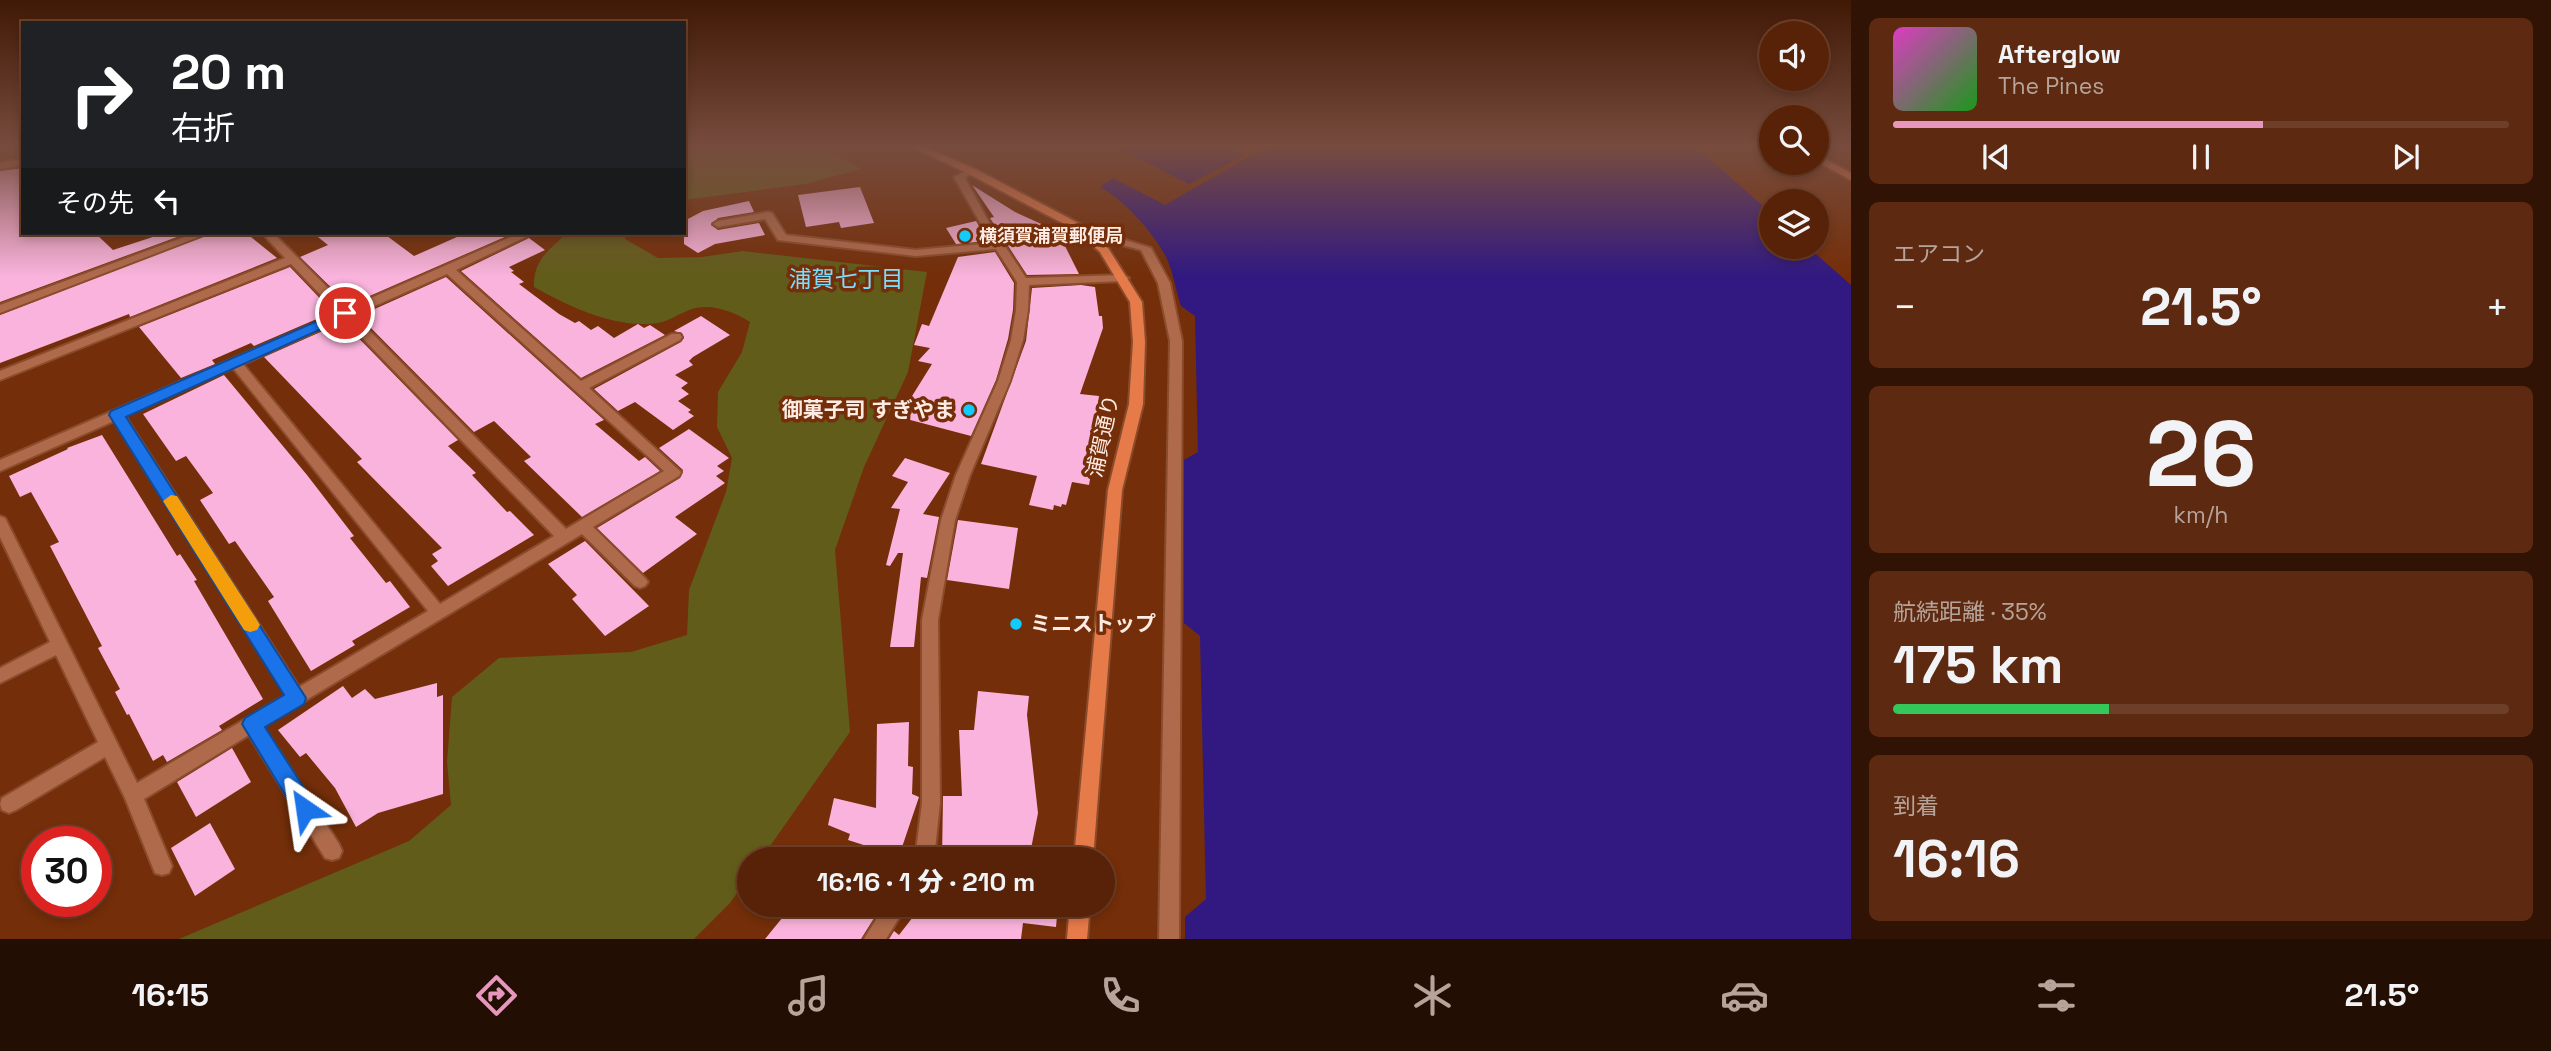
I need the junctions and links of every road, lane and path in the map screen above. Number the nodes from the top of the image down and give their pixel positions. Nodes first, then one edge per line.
1 (965, 189) edge
2 (1005, 189) edge
3 (718, 224) dead end
4 (199, 235) edge
5 (269, 235) edge
6 (524, 235) edge
7 (1122, 242) dead end
8 (1001, 245) junction
9 (293, 259) junction
10 (447, 268) junction
11 (1123, 278) junction
12 (1023, 282) junction
13 (0, 309) edge
14 (345, 313) junction
15 (676, 337) dead end
16 (236, 362) junction
17 (0, 376) edge
18 (580, 387) junction
19 (117, 415) junction
20 (0, 466) edge
21 (0, 522) edge
22 (583, 526) junction
23 (564, 537) junction
24 (640, 582) dead end
25 (438, 612) junction
26 (60, 645) junction
27 (0, 676) edge
28 (297, 698) junction
29 (252, 724) junction
30 (108, 746) junction
31 (133, 795) junction
32 (9, 804) dead end
33 (926, 847) edge
34 (1085, 847) edge
35 (332, 851) dead end
36 (162, 866) dead end
37 (889, 917) edge
38 (1079, 917) edge
39 (874, 939) edge
40 (1077, 939) edge
41 (1169, 939) edge

1 - 8 street
2 - 11 main road, 浦賀通り
3 - 8 street
4 - 13 street
5 - 9 street
6 - 10 street
7 - 41 street
8 - 12 street
9 - 14 street
9 - 17 street
10 - 14 street
10 - 18 street
11 - 12 street
11 - 34 main road, 浦賀通り
12 - 33 street
14 - 16 street
14 - 23 street
15 - 18 street
16 - 19 street
16 - 25 street
18 - 22 street
19 - 20 street
19 - 28 street
21 - 26 street
22 - 23 street
22 - 24 street
23 - 25 street
25 - 28 street
26 - 27 street
26 - 30 street
28 - 29 street
29 - 31 street
29 - 35 street
30 - 31 street
30 - 32 street
31 - 36 street
37 - 39 street
38 - 40 main road

